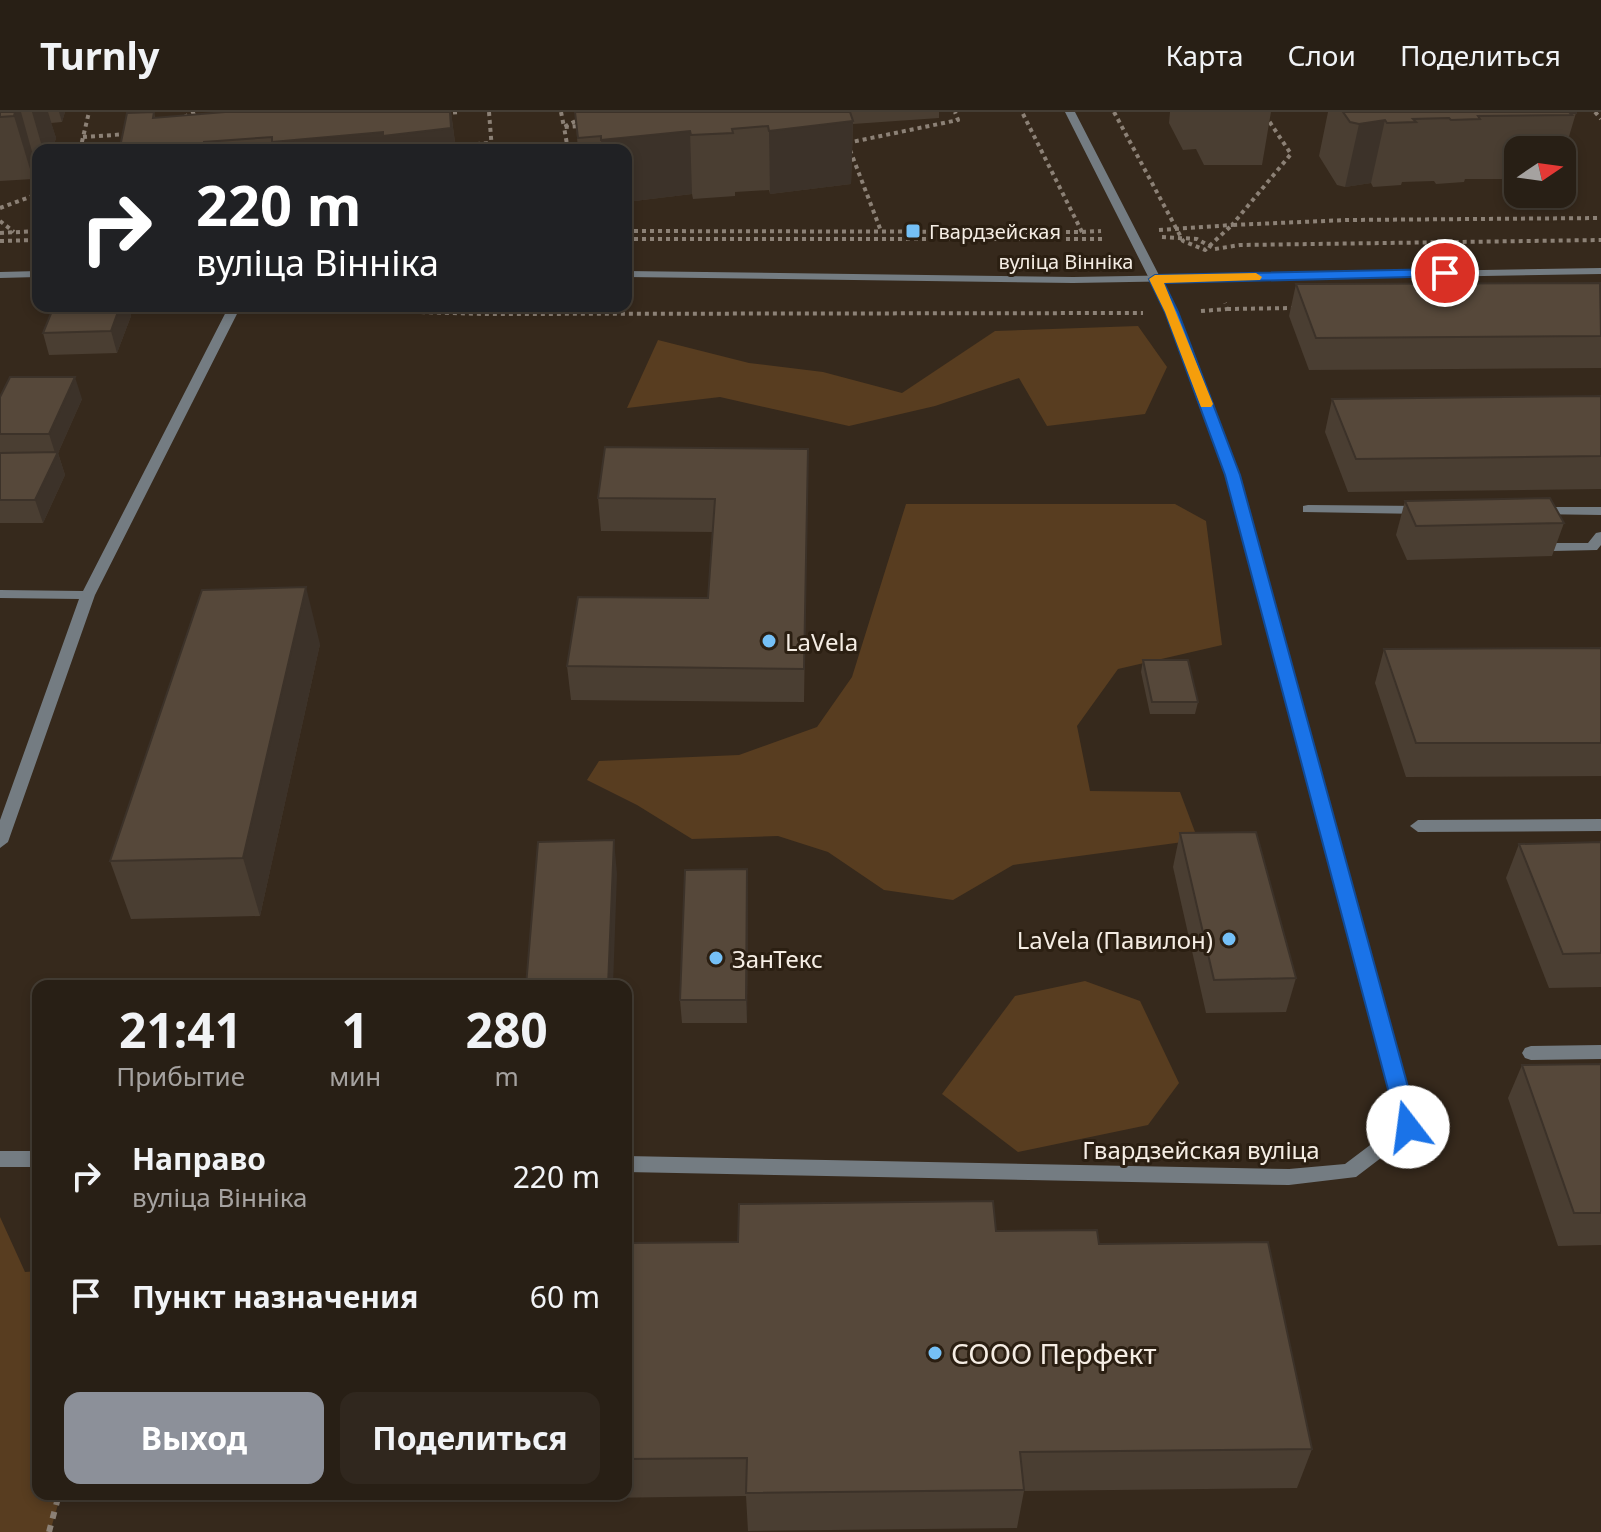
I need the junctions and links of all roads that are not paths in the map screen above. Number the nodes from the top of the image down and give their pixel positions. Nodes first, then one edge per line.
1 (1070, 112) edge
2 (1601, 271) edge
3 (32, 274) edge
4 (632, 274) edge
5 (0, 275) edge
6 (1155, 279) junction
7 (232, 312) edge
8 (1308, 509) dead end
9 (1431, 510) edge
10 (1524, 511) edge
11 (1601, 511) edge
12 (1601, 536) edge
13 (1553, 547) edge
14 (0, 594) edge
15 (88, 595) junction
16 (1601, 825) edge
17 (1418, 826) dead end
18 (0, 842) edge
19 (1601, 1052) edge
20 (1531, 1053) dead end
21 (0, 1159) edge
22 (32, 1159) edge
23 (632, 1164) edge

1 - 6 street, Гвардзейская вуліца
2 - 6 street, вуліца Вінніка
3 - 5 street
4 - 6 street, вуліца Вінніка
6 - 23 street, Гвардзейская вуліца
7 - 15 street
8 - 9 street
10 - 11 street
12 - 13 street
14 - 15 street
15 - 18 street
16 - 17 street
19 - 20 street
21 - 22 street

